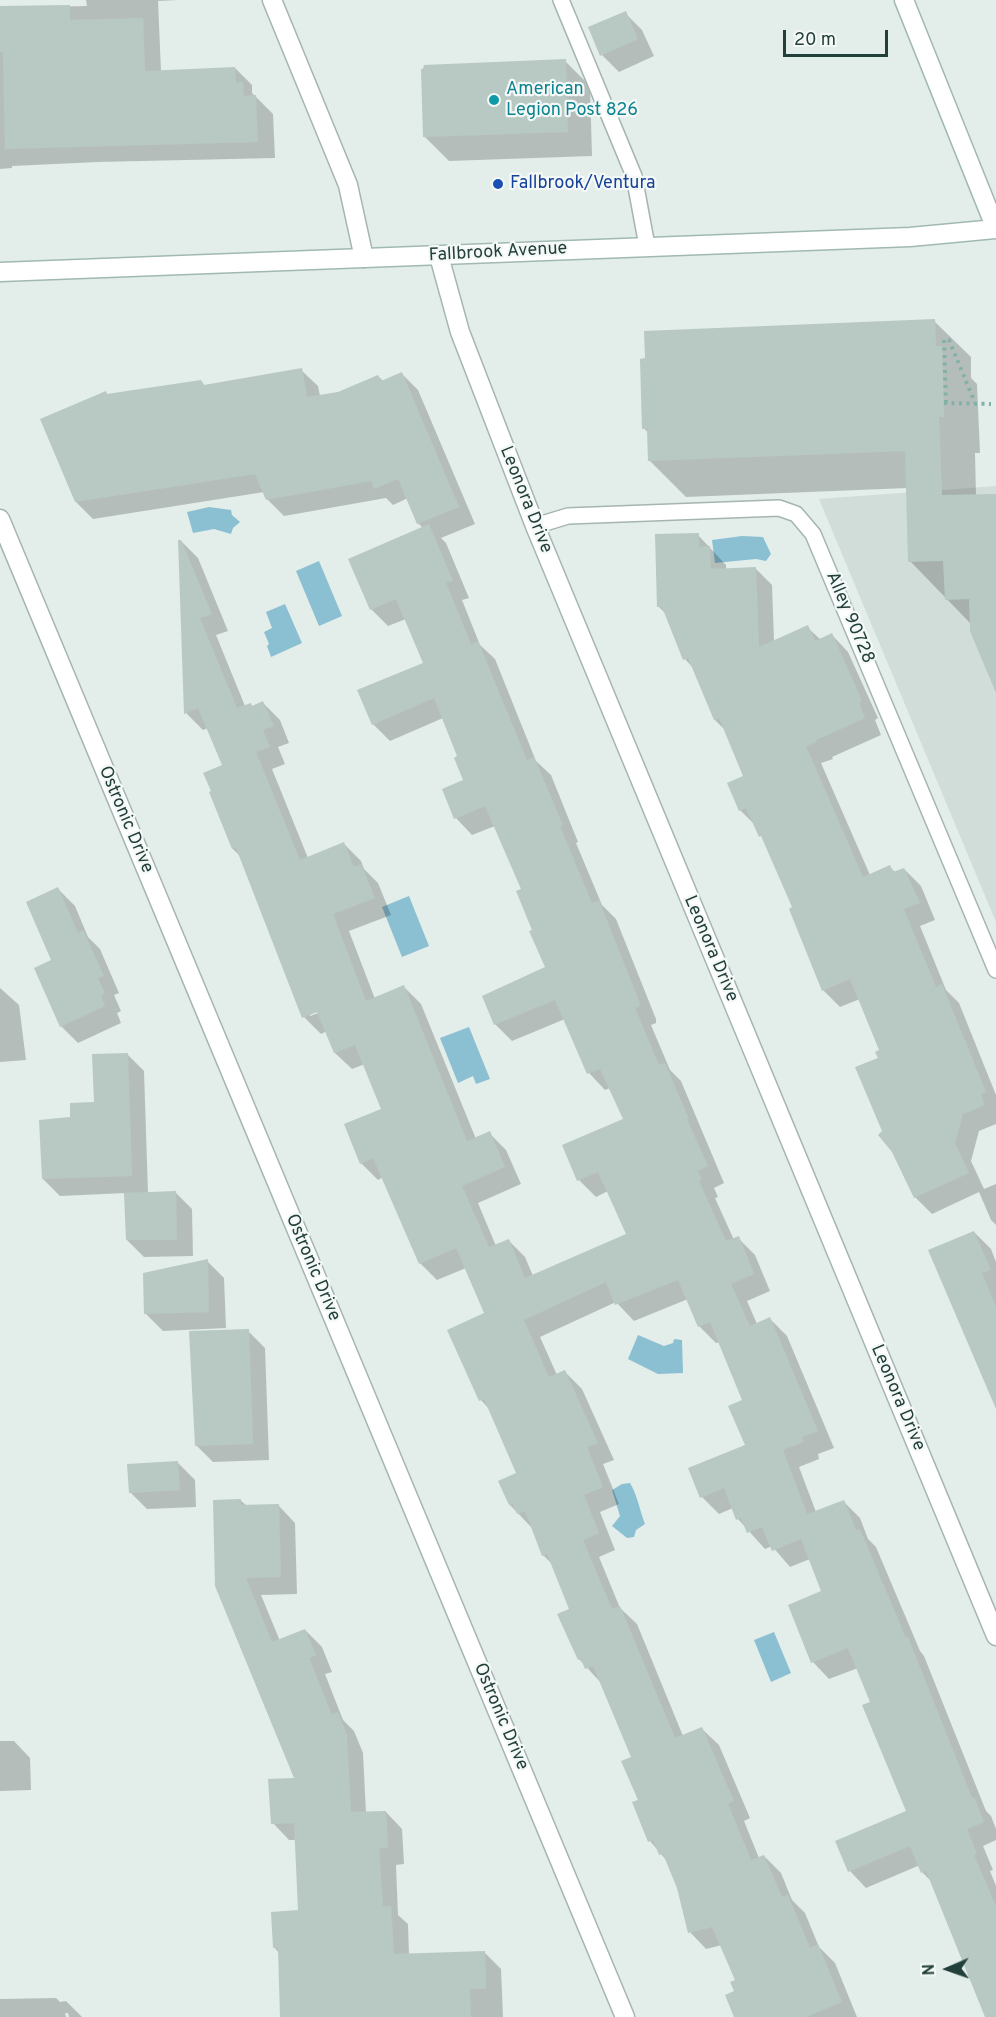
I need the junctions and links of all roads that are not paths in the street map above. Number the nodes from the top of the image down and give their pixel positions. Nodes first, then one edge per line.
1 (272, 0) edge
2 (561, 0) edge
3 (904, 0) edge
4 (996, 229) edge
5 (647, 246) junction
6 (439, 256) junction
7 (364, 258) junction
8 (0, 272) edge
9 (0, 519) edge
10 (535, 526) junction
11 (996, 970) edge
12 (996, 1636) edge
13 (625, 2017) edge

1 - 7 street
2 - 5 lane
3 - 4 street
4 - 5 street, Fallbrook Avenue
5 - 6 street, Fallbrook Avenue
6 - 7 street, Fallbrook Avenue
6 - 10 street, Leonora Drive
7 - 8 street, Fallbrook Avenue
9 - 13 street, Ostronic Drive
10 - 11 lane, Alley 90728
10 - 12 street, Leonora Drive

